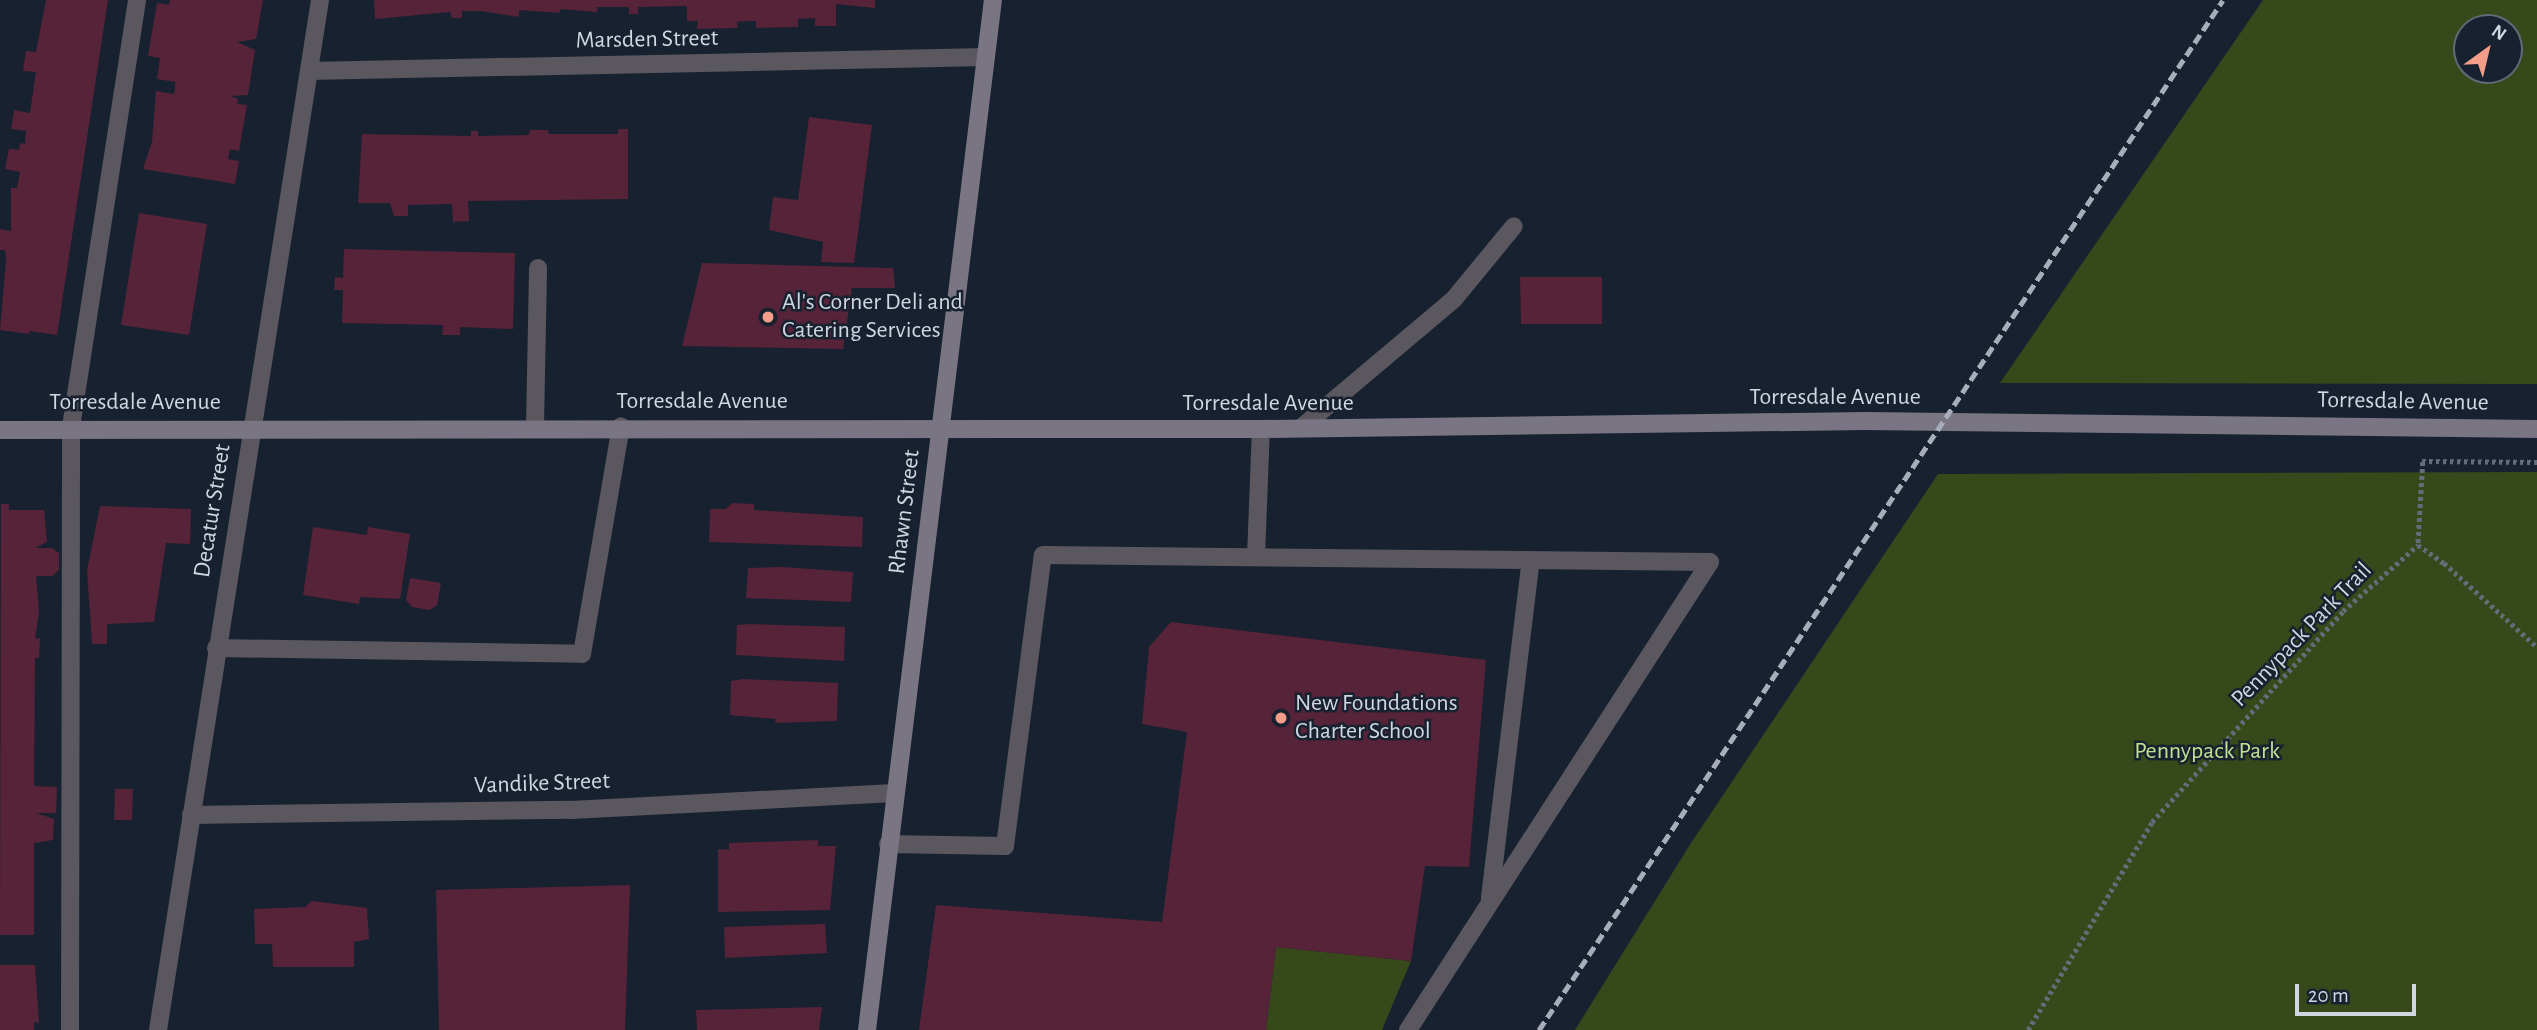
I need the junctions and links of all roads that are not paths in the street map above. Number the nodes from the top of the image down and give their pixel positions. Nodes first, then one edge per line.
1 (137, 0) edge
2 (320, 0) edge
3 (993, 0) edge
4 (986, 57) junction
5 (309, 71) junction
6 (1514, 226) dead end
7 (538, 268) dead end
8 (621, 426) junction
9 (71, 427) junction
10 (535, 427) junction
11 (251, 428) junction
12 (941, 428) junction
13 (1301, 428) junction
14 (0, 429) edge
15 (1261, 429) junction
16 (2537, 429) edge
17 (1256, 557) junction
18 (1531, 560) junction
19 (216, 648) junction
20 (894, 793) junction
21 (191, 815) junction
22 (888, 844) junction
23 (1490, 903) junction
24 (70, 1030) edge
25 (158, 1030) edge
26 (867, 1030) edge
27 (1408, 1030) edge

1 - 9 street
2 - 5 street, Decatur Street
3 - 4 street, Rhawn Street
4 - 5 street, Marsden Street
4 - 12 street, Rhawn Street
5 - 11 street, Decatur Street
6 - 13 street
7 - 10 street
8 - 10 street, Torresdale Avenue
8 - 12 street, Torresdale Avenue
8 - 19 street
9 - 11 street, Torresdale Avenue
9 - 14 street, Torresdale Avenue
9 - 24 street
10 - 11 street, Torresdale Avenue
11 - 19 street, Decatur Street
12 - 15 street, Torresdale Avenue
12 - 20 street, Rhawn Street
13 - 15 street, Torresdale Avenue
13 - 16 street, Torresdale Avenue
15 - 17 street
17 - 18 street
17 - 22 street
18 - 23 street
18 - 23 street
19 - 21 street, Decatur Street
20 - 21 street, Vandike Street
20 - 22 street, Rhawn Street
21 - 25 street, Decatur Street
22 - 26 street, Rhawn Street
23 - 27 street

